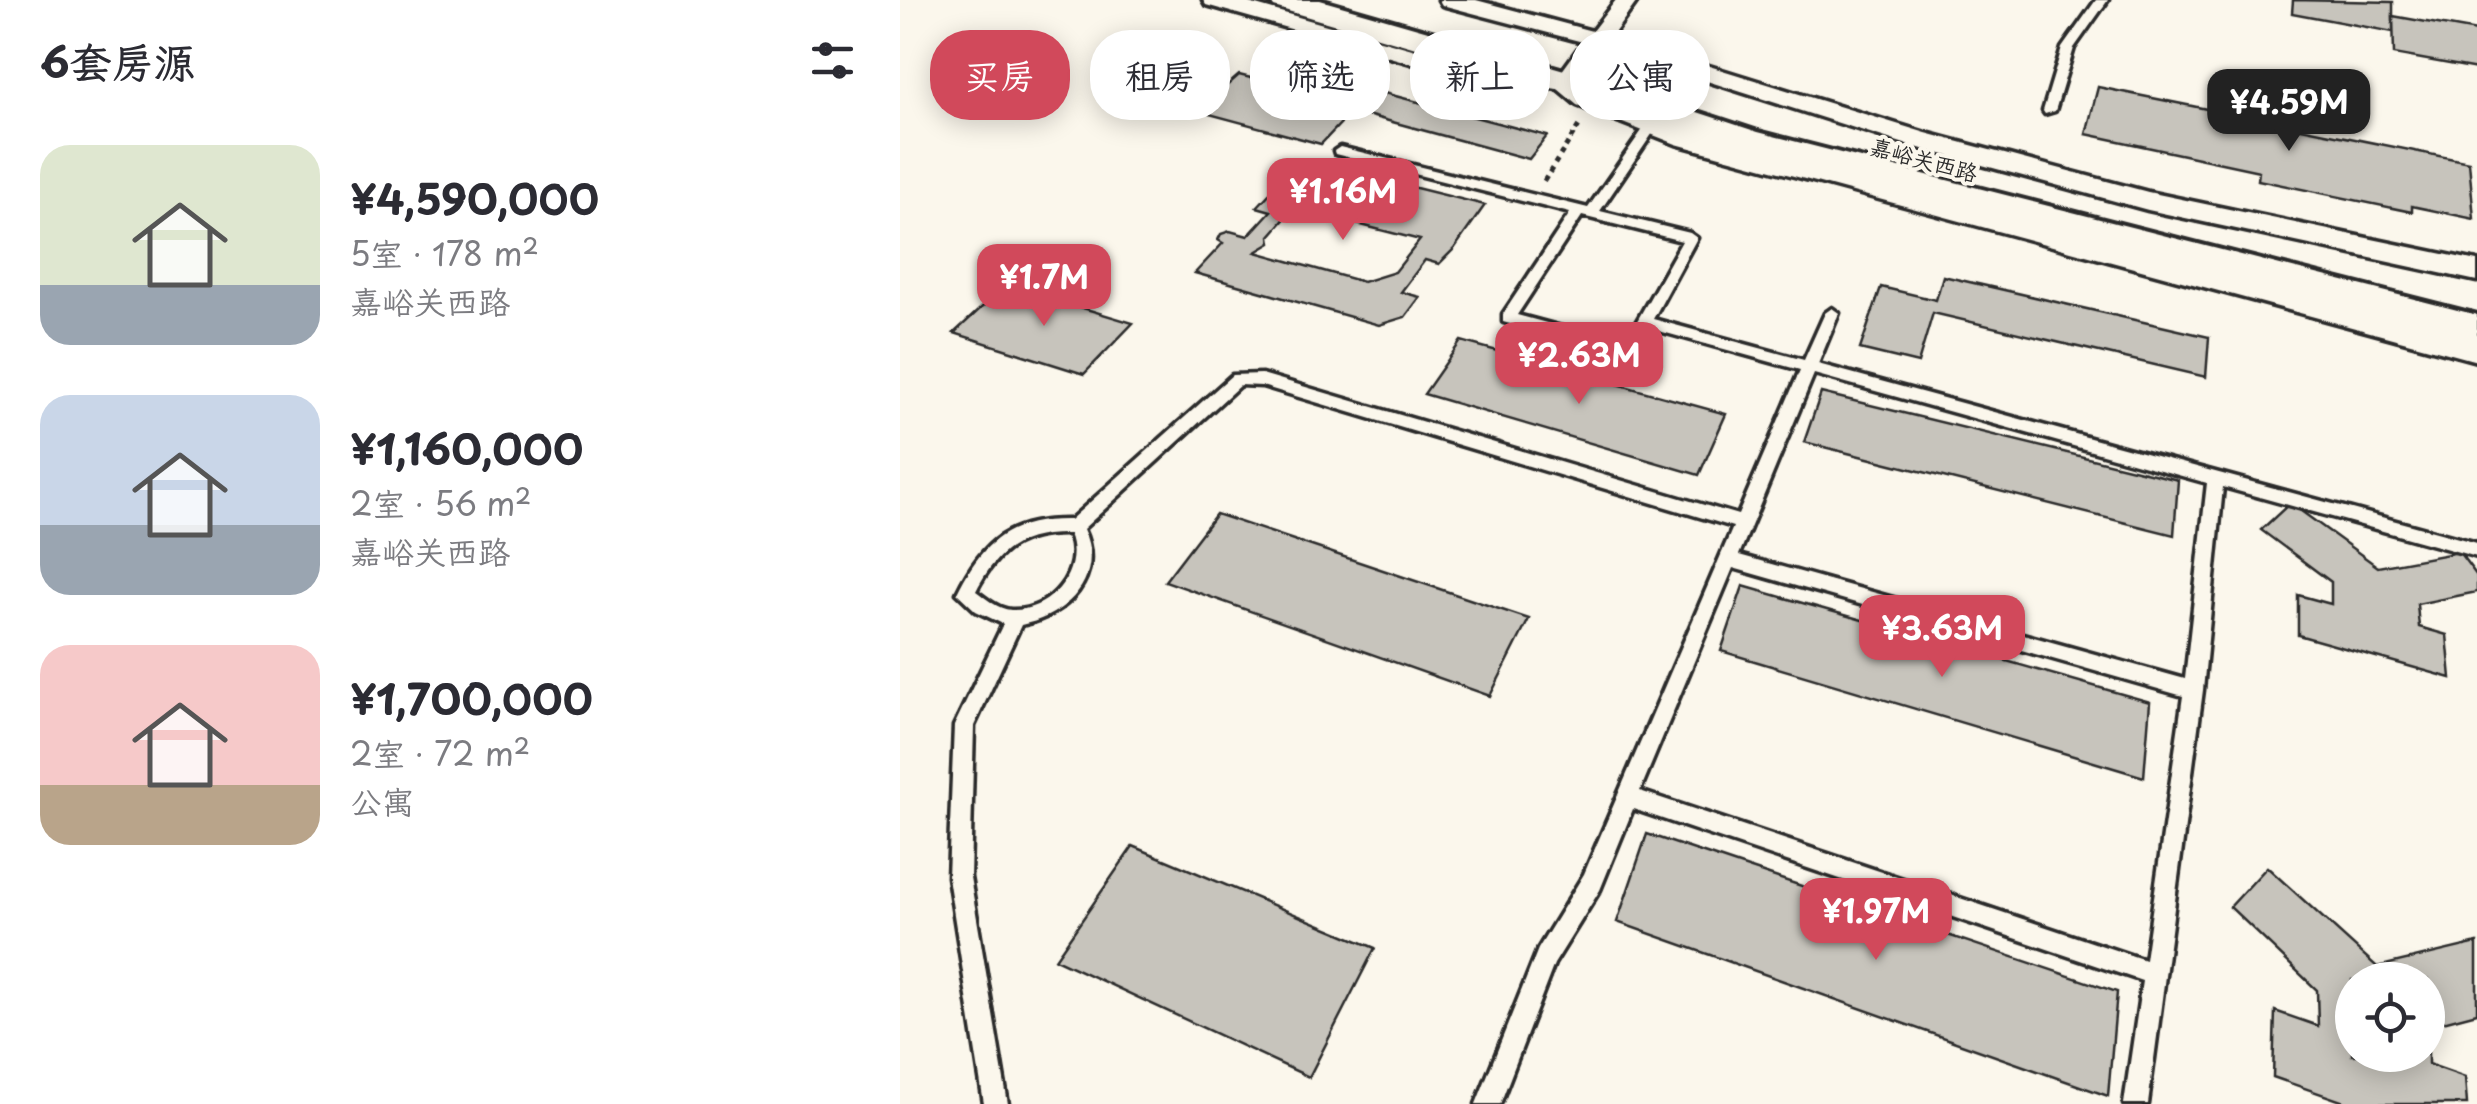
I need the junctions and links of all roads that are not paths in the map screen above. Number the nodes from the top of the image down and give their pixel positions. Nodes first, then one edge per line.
1 (1214, 0) edge
2 (1285, 0) edge
3 (1376, 0) edge
4 (1450, 0) edge
5 (1627, 0) edge
6 (2102, 0) edge
7 (1605, 30) edge
8 (1570, 55) edge
9 (1570, 57) edge
10 (1570, 59) edge
11 (1570, 62) edge
12 (1710, 90) edge
13 (1710, 102) edge
14 (2050, 110) dead end
15 (1656, 120) edge
16 (1662, 120) edge
17 (1669, 120) edge
18 (1340, 152) dead end
19 (1585, 212) junction
20 (2477, 271) edge
21 (2477, 300) edge
22 (1832, 313) dead end
23 (1644, 322) junction
24 (2477, 330) edge
25 (2477, 350) edge
26 (1809, 364) junction
27 (2216, 477) junction
28 (1742, 523) junction
29 (1074, 528) junction
30 (2477, 550) edge
31 (1728, 559) junction
32 (1014, 618) junction
33 (2193, 690) junction
34 (1628, 798) junction
35 (2153, 974) junction
36 (996, 1104) edge
37 (1488, 1104) edge
38 (2136, 1104) edge

1 - 11 street, 嘉峪关西路
2 - 10 main road, 嘉峪关西路
3 - 9 main road, 嘉峪关西路
4 - 8 street, 嘉峪关西路
5 - 7 street
6 - 14 lane
12 - 20 street, 嘉峪关西路
13 - 21 main road, 嘉峪关西路
15 - 19 lane
16 - 25 street
17 - 24 main road, 嘉峪关西路
18 - 19 lane
19 - 23 lane
19 - 23 lane
22 - 26 lane
23 - 26 lane
26 - 27 lane
26 - 28 lane
27 - 30 lane
27 - 33 lane
28 - 29 lane
28 - 31 lane
29 - 32 lane
29 - 32 lane
31 - 33 lane
31 - 34 lane
32 - 36 lane
33 - 35 lane
34 - 35 lane
34 - 37 lane
35 - 38 lane

